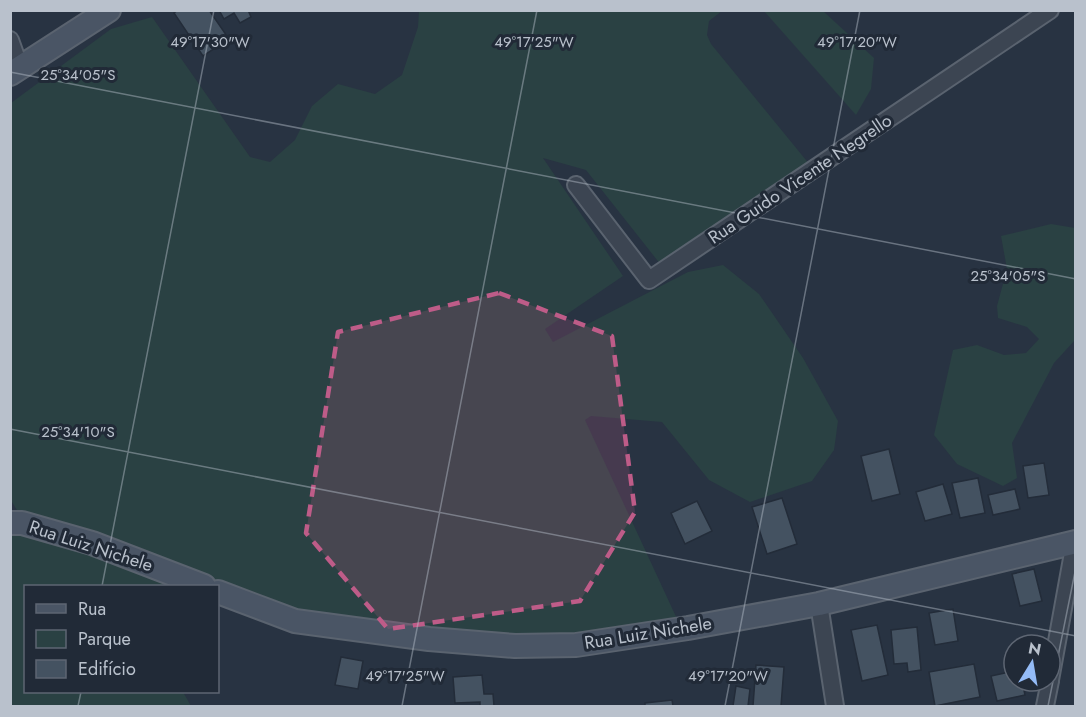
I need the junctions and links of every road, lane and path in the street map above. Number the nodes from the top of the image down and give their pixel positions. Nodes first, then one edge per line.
1 (109, 10) edge
2 (1050, 10) edge
3 (10, 40) edge
4 (15, 71) edge
5 (576, 185) dead end
6 (10, 523) edge
7 (1075, 542) edge
8 (201, 585) edge
9 (219, 592) edge
10 (819, 604) junction
11 (1059, 633) edge
12 (835, 706) edge

1 - 4 street
2 - 5 street, Rua Guido Vicente Negrello
3 - 4 street
6 - 8 street, Rua Luiz Nichele
7 - 10 street, Rua Luiz Nichele
7 - 11 street
9 - 10 street, Rua Luiz Nichele
10 - 12 street

